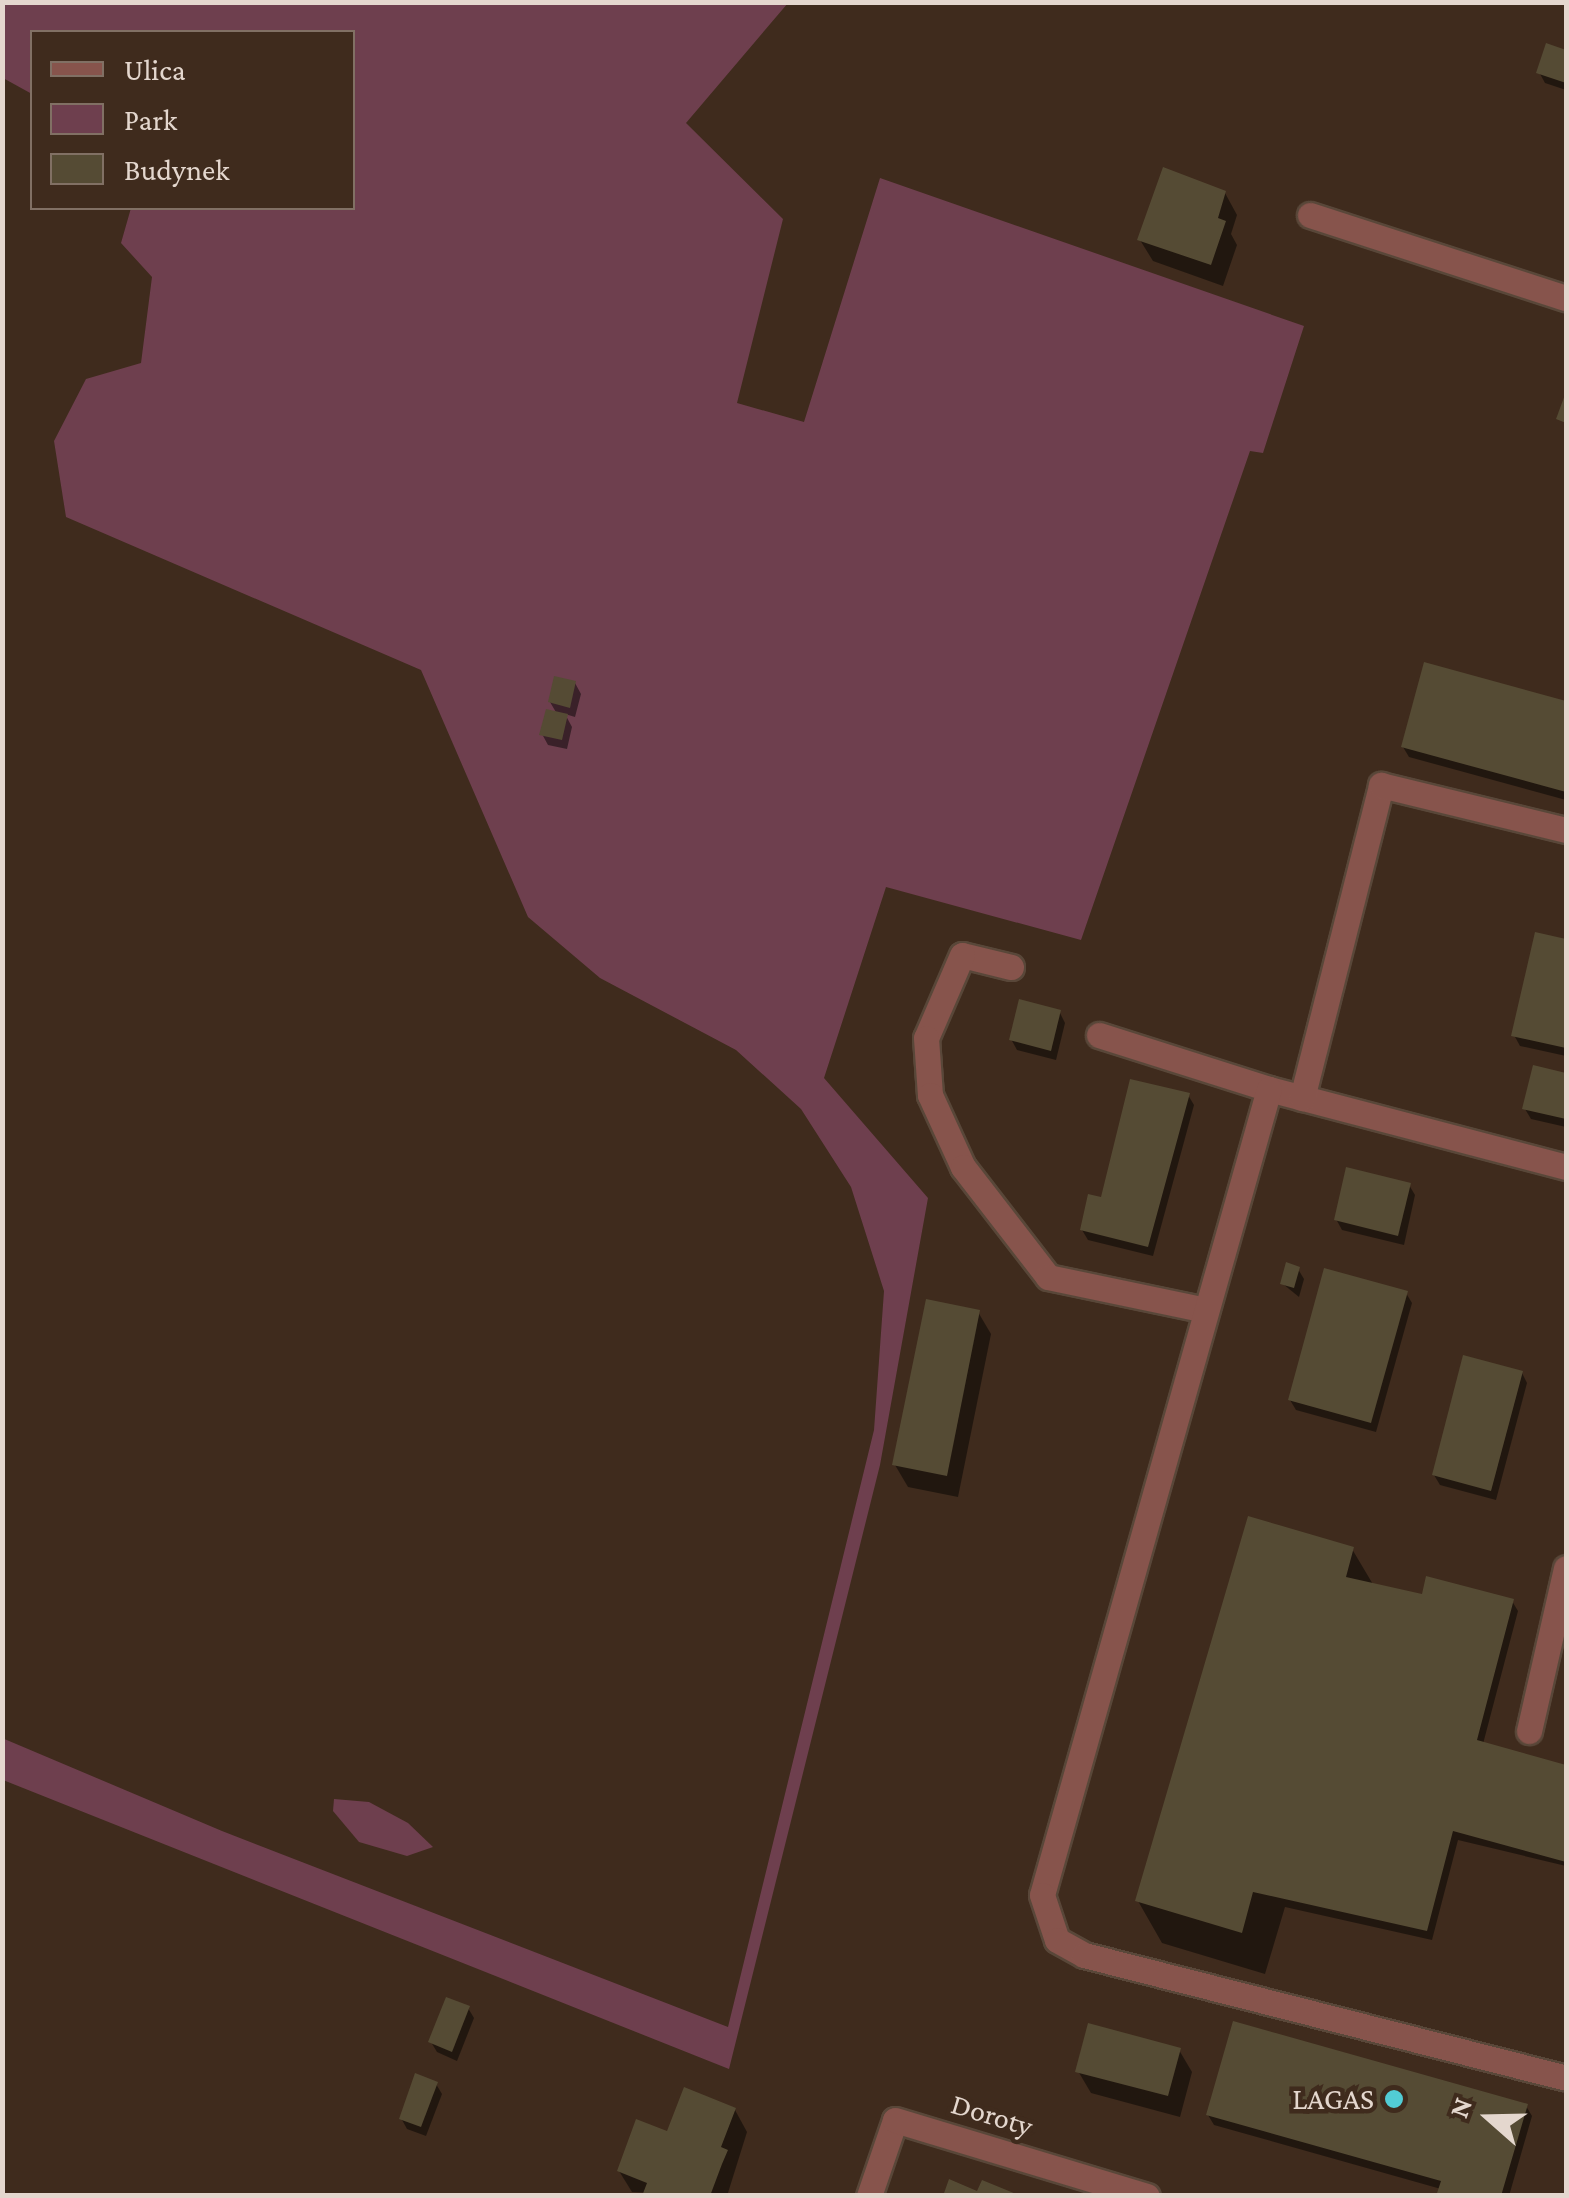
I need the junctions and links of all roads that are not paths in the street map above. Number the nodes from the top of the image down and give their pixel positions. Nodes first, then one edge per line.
1 (1310, 215) dead end
2 (1566, 298) edge
3 (1566, 830) edge
4 (1011, 967) dead end
5 (1099, 1035) dead end
6 (1269, 1089) junction
7 (1302, 1098) junction
8 (1566, 1167) edge
9 (1206, 1310) junction
10 (1566, 1568) edge
11 (1529, 1731) dead end
12 (1566, 2078) edge
13 (869, 2196) edge
14 (1147, 2196) edge

1 - 2 street
3 - 7 street
4 - 9 street
5 - 6 street
6 - 7 street
6 - 9 street
7 - 8 street
9 - 12 street
10 - 11 street
13 - 14 street, Doroty

